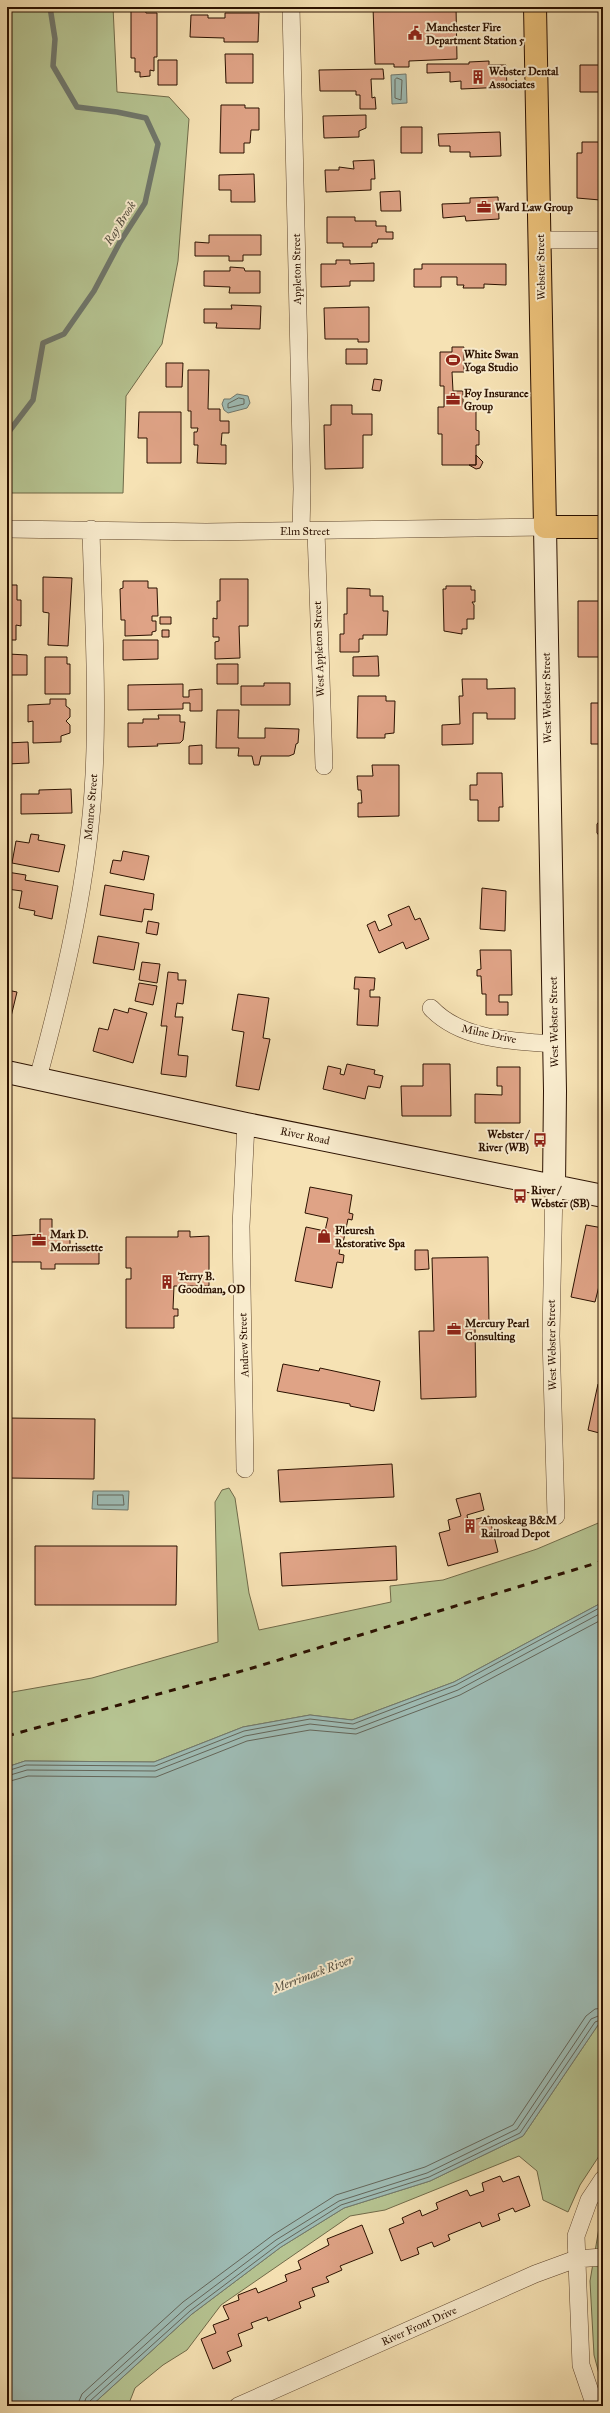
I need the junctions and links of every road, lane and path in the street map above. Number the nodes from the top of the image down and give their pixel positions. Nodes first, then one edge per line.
1 (290, 7) edge
2 (535, 7) edge
3 (540, 240) junction
4 (603, 240) edge
5 (545, 527) junction
6 (603, 527) edge
7 (7, 529) edge
8 (91, 529) junction
9 (309, 531) junction
10 (324, 766) dead end
11 (431, 1008) dead end
12 (554, 1044) junction
13 (7, 1072) edge
14 (38, 1078) junction
15 (246, 1124) junction
16 (554, 1186) junction
17 (603, 1196) edge
18 (245, 1470) dead end
19 (556, 1516) dead end
20 (603, 2179) edge
21 (603, 2257) edge
22 (576, 2259) junction
23 (238, 2406) edge
24 (595, 2406) edge

1 - 9 street, Appleton Street
2 - 3 main road, Webster Street
3 - 4 street
3 - 5 main road, Webster Street
5 - 6 main road, Elm Street
5 - 9 street, Elm Street
5 - 12 street, West Webster Street
7 - 8 street, Elm Street
8 - 9 street, Elm Street
8 - 14 street, Monroe Street
9 - 10 street, West Appleton Street
11 - 12 street, Milne Drive
12 - 16 street, West Webster Street
13 - 14 street, River Road
14 - 15 street, River Road
15 - 16 street, River Road
15 - 18 street, Andrew Street
16 - 17 street, River Road
16 - 19 street, West Webster Street
20 - 22 street
21 - 22 street, River Front Drive
22 - 23 street, River Front Drive
22 - 24 street

